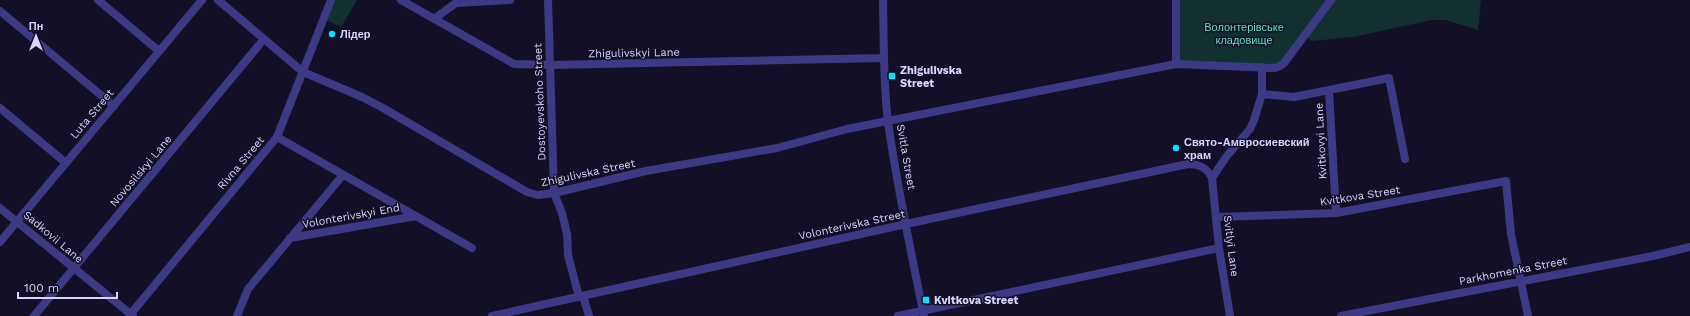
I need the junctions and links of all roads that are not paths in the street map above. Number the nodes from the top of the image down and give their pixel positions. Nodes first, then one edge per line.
1 (98, 0) edge
2 (202, 0) edge
3 (218, 0) edge
4 (331, 0) edge
5 (401, 0) edge
6 (510, 0) edge
7 (548, 0) edge
8 (883, 0) edge
9 (1176, 0) edge
10 (1331, 0) edge
11 (0, 11) edge
12 (434, 19) junction
13 (264, 39) junction
14 (159, 51) junction
15 (884, 58) junction
16 (1176, 64) junction
17 (550, 65) junction
18 (1262, 67) junction
19 (303, 72) junction
20 (1329, 91) junction
21 (1262, 94) junction
22 (114, 106) junction
23 (0, 108) edge
24 (888, 121) junction
25 (277, 137) junction
26 (1405, 159) dead end
27 (66, 163) junction
28 (343, 175) junction
29 (1212, 178) junction
30 (554, 193) junction
31 (0, 208) edge
32 (1336, 213) junction
33 (416, 216) junction
34 (1216, 217) junction
35 (17, 222) junction
36 (906, 224) junction
37 (290, 238) junction
38 (0, 242) edge
39 (1690, 247) edge
40 (472, 248) dead end
41 (1219, 248) junction
42 (74, 269) junction
43 (1521, 281) junction
44 (581, 296) junction
45 (924, 313) edge
46 (131, 315) edge
47 (34, 316) edge
48 (237, 316) edge
49 (492, 316) edge
50 (589, 316) edge
51 (898, 316) edge
52 (1230, 316) edge
53 (1341, 316) edge
54 (1528, 316) edge

1 - 14 street
2 - 14 street, Luta Street
3 - 13 street, Zhigulivska Street
4 - 19 street, Rivna Street
5 - 12 street, Zhigulivskyi Lane
6 - 12 street
7 - 17 street, Dostoyevskoho Street
8 - 15 street, Svitla Street
9 - 16 street
10 - 18 street, Zhigulivska Street
11 - 22 street
12 - 17 street, Zhigulivskyi Lane
13 - 19 street, Zhigulivska Street
13 - 42 street, Novosilskyi Lane
14 - 22 street, Luta Street
15 - 17 street, Zhigulivskyi Lane
15 - 24 street, Svitla Street
16 - 18 street, Zhigulivska Street
16 - 24 street, Zhigulivska Street
17 - 30 street, Dostoyevskoho Street
18 - 21 street
19 - 25 street, Rivna Street
19 - 30 street, Zhigulivska Street
20 - 21 street
20 - 26 street
20 - 32 street, Kvitkovyi Lane
21 - 29 street
22 - 27 street, Luta Street
23 - 27 street
24 - 30 street, Zhigulivska Street
24 - 36 street, Svitla Street
25 - 28 street, Volonterivskyi End
25 - 46 street, Rivna Street
27 - 35 street, Luta Street
28 - 33 street, Volonterivskyi End
28 - 37 street, Volonterivskyi End
29 - 34 street, Svitlyi Lane
29 - 36 street, Volonterivska Street
30 - 44 street, Dostoyevskoho Street
31 - 35 street, Sadkovii Lane
32 - 34 street, Kvitkova Street
32 - 43 street, Kvitkova Street
33 - 37 street, Volonterivskyi End
33 - 40 street, Volonterivskyi End
34 - 41 street, Svitlyi Lane
35 - 38 street, Luta Street
35 - 42 street, Sadkovii Lane
36 - 44 street, Volonterivska Street
36 - 45 street, Svitla Street
37 - 48 street, Volonterivskyi End
39 - 43 street, Parkhomenka Street
41 - 45 street
41 - 52 street, Svitlyi Lane
42 - 46 street, Sadkovii Lane
42 - 47 street, Novosilskyi Lane
43 - 53 street, Parkhomenka Street
43 - 54 street
44 - 49 street, Volonterivska Street
44 - 50 street, Dostoyevskoho Street
45 - 51 street

